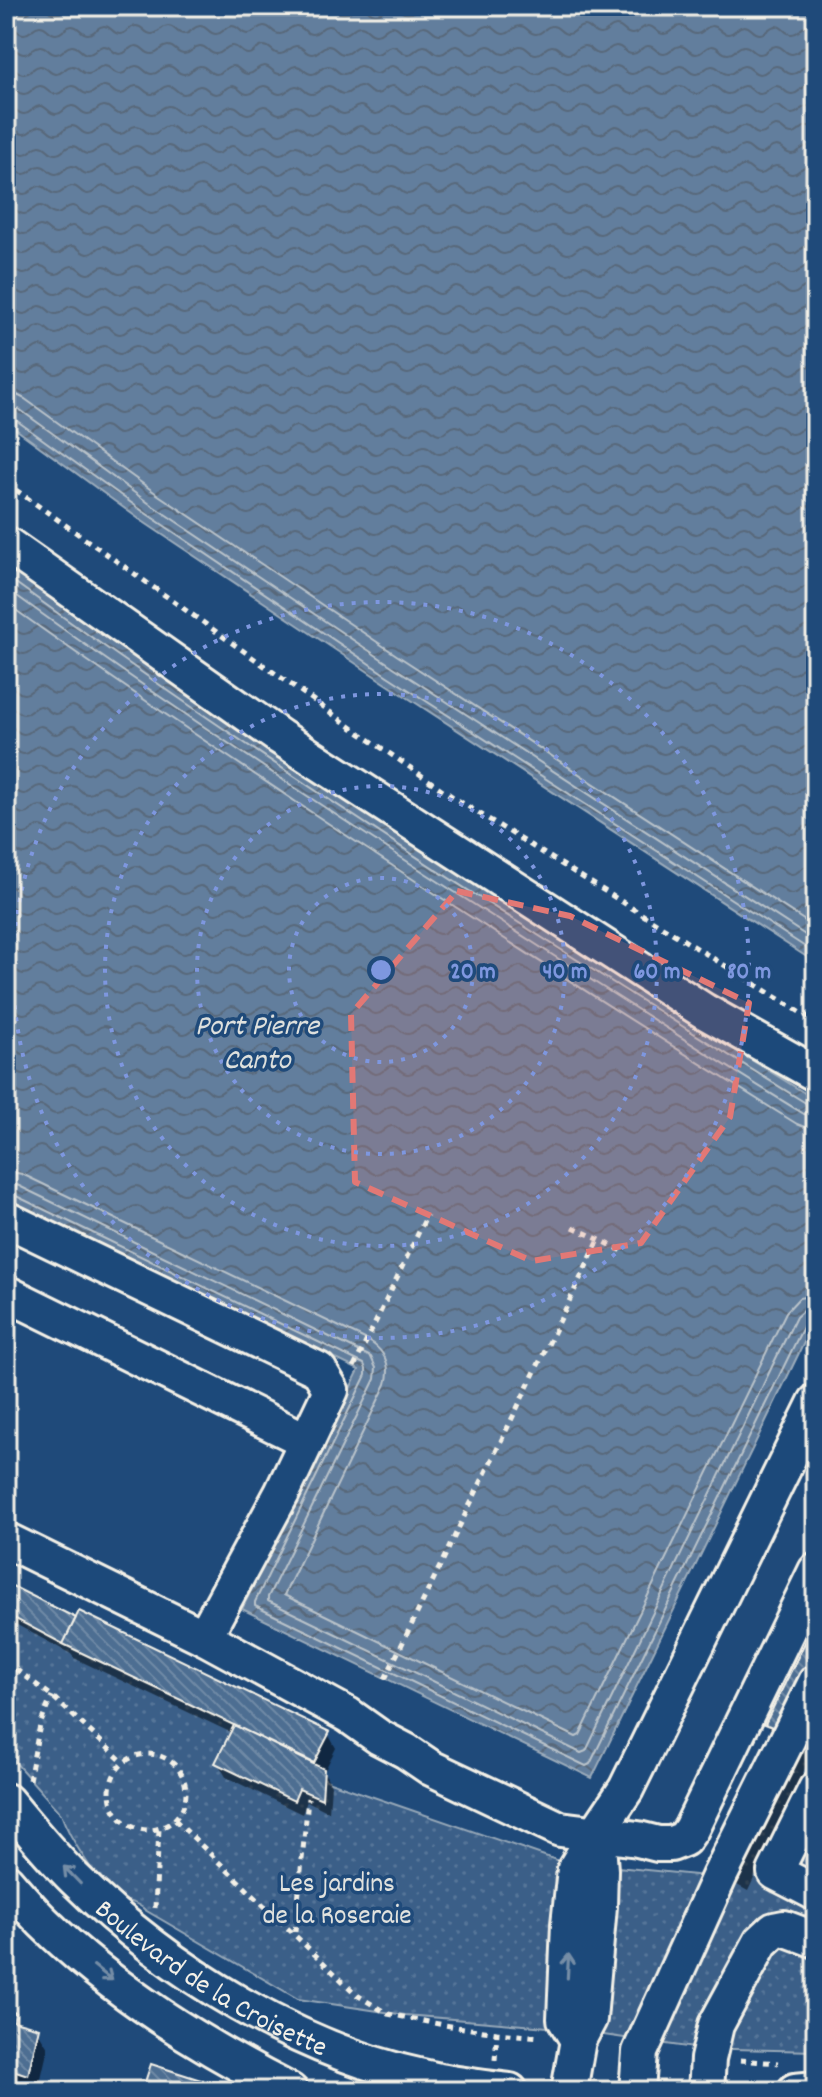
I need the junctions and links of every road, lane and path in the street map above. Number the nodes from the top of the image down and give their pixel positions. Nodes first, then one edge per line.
1 (6, 483) edge
2 (6, 544) edge
3 (816, 1022) edge
4 (816, 1074) edge
5 (427, 1215) dead end
6 (6, 1219) edge
7 (573, 1227) dead end
8 (599, 1240) junction
9 (625, 1252) dead end
10 (6, 1293) edge
11 (354, 1367) dead end
12 (816, 1402) edge
13 (307, 1441) junction
14 (6, 1540) edge
15 (816, 1571) edge
16 (204, 1637) junction
17 (6, 1662) edge
18 (385, 1679) dead end
19 (816, 1682) edge
20 (52, 1696) junction
21 (123, 1762) junction
22 (816, 1789) edge
23 (308, 1798) dead end
24 (15, 1812) edge
25 (175, 1820) junction
26 (159, 1829) junction
27 (597, 1832) junction
28 (6, 1881) edge
29 (816, 1893) edge
30 (294, 1933) junction
31 (816, 1940) edge
32 (152, 1946) junction
33 (578, 2040) junction
34 (707, 2075) edge
35 (790, 2077) edge
36 (238, 2078) edge
37 (816, 2089) edge
38 (290, 2091) edge
39 (510, 2091) edge
40 (569, 2091) edge
41 (637, 2091) edge

1 - 3 path
2 - 4 street
5 - 11 path
6 - 13 street
7 - 8 path
8 - 9 path
8 - 18 path
10 - 13 street
12 - 27 street
13 - 16 street
14 - 16 street
15 - 27 street
16 - 27 street
17 - 20 path
19 - 41 street
20 - 21 path
20 - 24 path
21 - 25 path
21 - 26 path
22 - 29 street
23 - 30 path
32 -> 24 street, Boulevard de la Croisette
25 - 26 path
25 - 30 path
26 - 32 path
33 -> 27 street
28 -> 36 street, Boulevard de la Croisette
30 - 33 path
31 - 34 street
32 - 39 street, Boulevard de la Croisette
33 - 40 street
34 - 35 path
35 - 37 street
36 - 38 street, Boulevard de la Croisette

